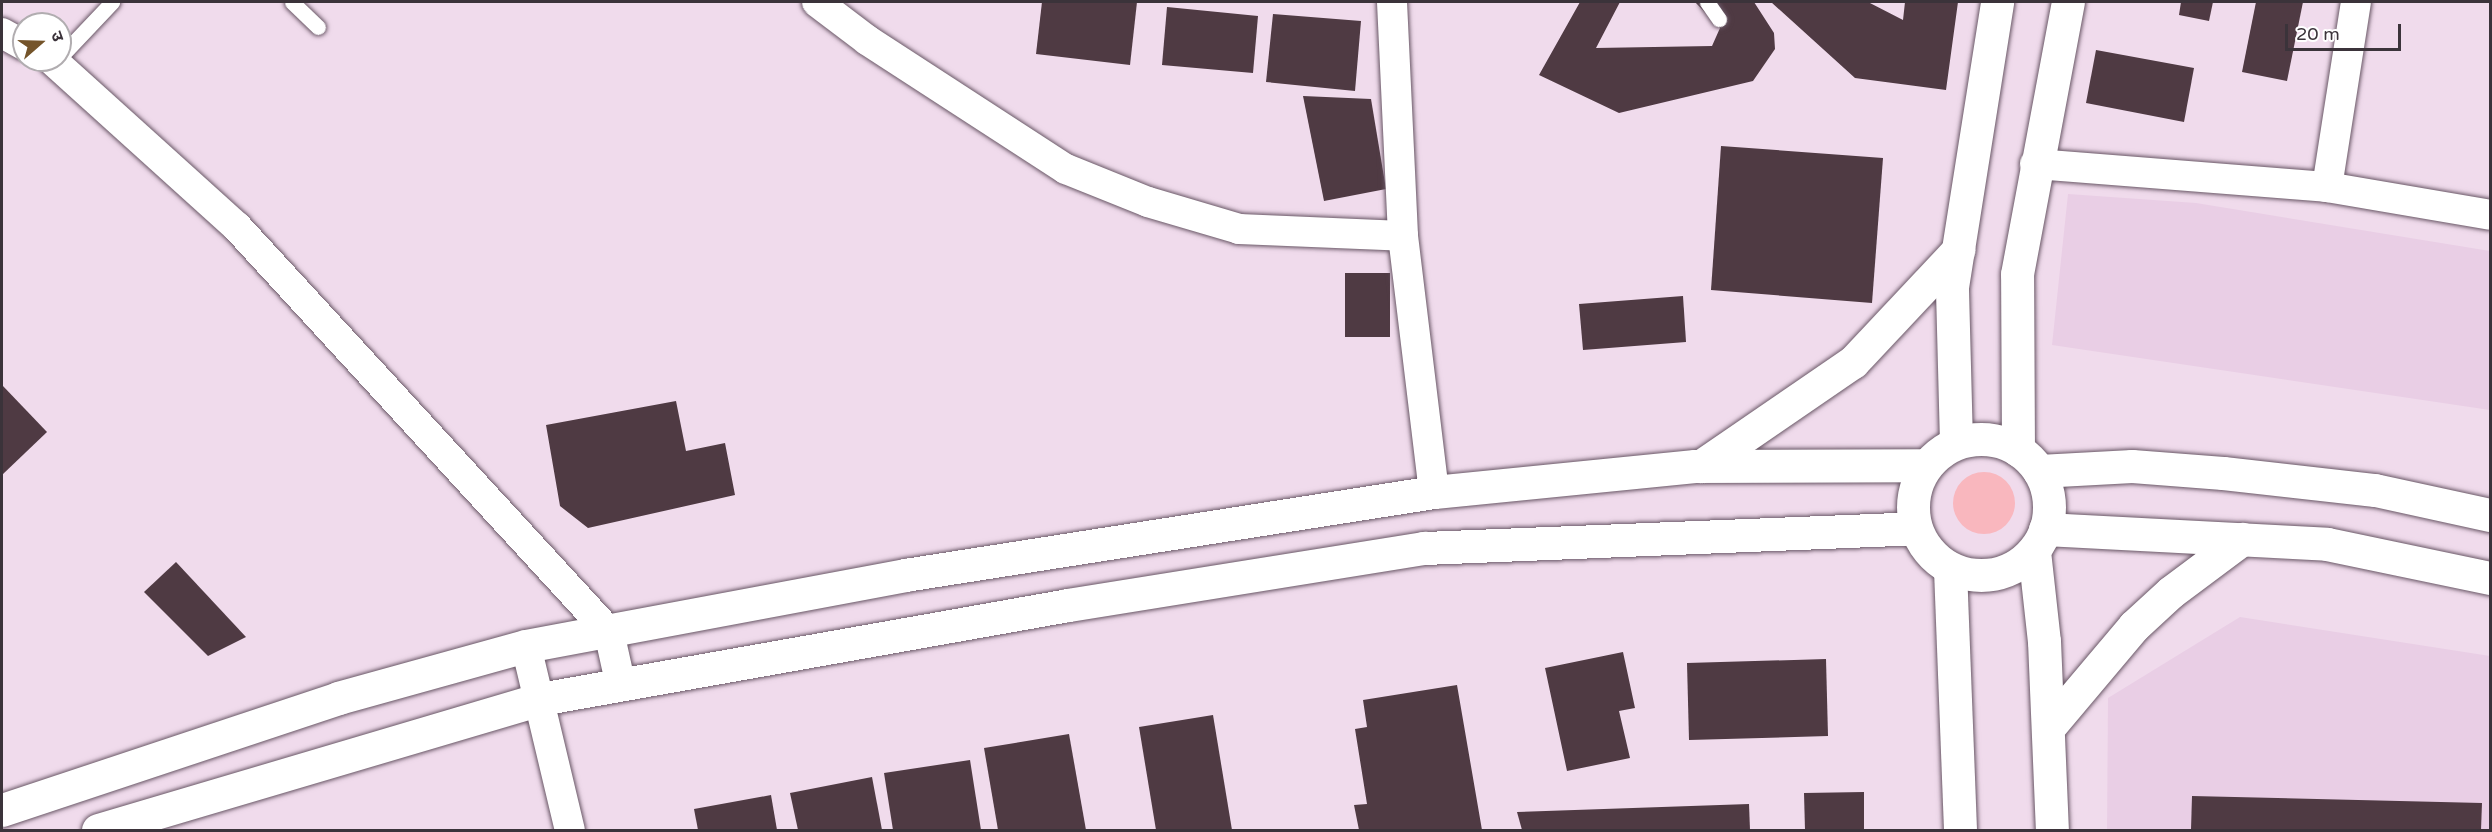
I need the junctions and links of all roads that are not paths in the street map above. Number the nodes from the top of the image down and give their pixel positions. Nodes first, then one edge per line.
1 (112, 2) edge
2 (292, 2) edge
3 (817, 2) edge
4 (1392, 2) edge
5 (1707, 2) edge
6 (1997, 2) edge
7 (2068, 2) edge
8 (2356, 2) edge
9 (1719, 20) dead end
10 (318, 27) dead end
11 (72, 43) edge
12 (69, 72) edge
13 (2035, 164) junction
14 (2327, 187) junction
15 (2490, 215) edge
16 (1403, 236) junction
17 (1958, 250) junction
18 (1956, 443) junction
19 (2029, 460) junction
20 (1926, 465) junction
21 (1701, 466) junction
22 (1434, 492) junction
23 (2490, 515) edge
24 (1915, 528) junction
25 (2242, 539) junction
26 (2040, 540) junction
27 (1950, 568) junction
28 (2490, 578) edge
29 (609, 632) junction
30 (526, 646) junction
31 (621, 686) junction
32 (540, 699) junction
33 (2048, 728) junction
34 (2, 810) edge
35 (98, 831) edge
36 (570, 831) edge
37 (1960, 831) edge
38 (2052, 831) edge

1 - 11 lane
2 - 10 lane
3 - 16 street
4 - 16 street
5 - 9 lane
6 - 17 main road
7 - 13 main road
8 - 14 street
12 - 29 street
13 - 14 street
13 - 19 main road
14 - 15 street
16 - 22 street
17 - 18 main road
17 - 21 main road
18 - 19 main road
18 - 20 main road
19 - 23 main road
19 - 26 main road
20 - 21 main road
20 - 24 main road
21 - 22 main road
22 - 29 main road
24 - 27 main road
24 - 31 main road
25 - 26 main road
25 - 28 main road
25 - 33 main road
26 - 27 main road
26 - 33 main road
27 - 37 main road
29 - 30 main road
29 - 31 street
30 - 32 street
30 - 34 main road
31 - 32 main road
32 - 35 main road
32 - 36 street
33 - 38 main road

